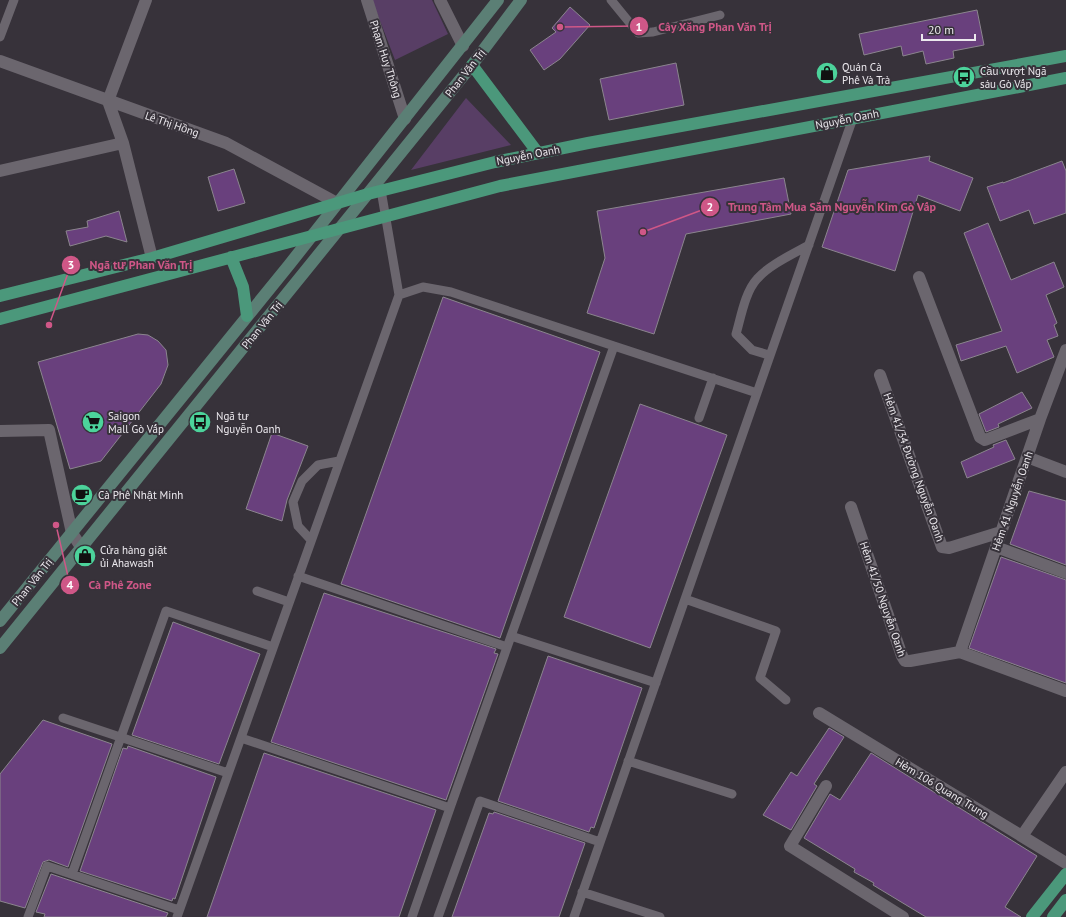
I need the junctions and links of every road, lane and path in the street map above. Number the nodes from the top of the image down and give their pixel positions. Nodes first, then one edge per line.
1 (14, 0) edge
2 (146, 0) edge
3 (367, 0) edge
4 (440, 0) edge
5 (498, 0) edge
6 (521, 0) edge
7 (611, 0) edge
8 (720, 15) dead end
9 (0, 36) edge
10 (463, 46) junction
11 (1066, 56) edge
12 (0, 61) edge
13 (472, 65) junction
14 (1066, 78) edge
15 (108, 101) junction
16 (853, 118) junction
17 (405, 119) junction
18 (123, 143) junction
19 (538, 153) junction
20 (0, 171) edge
21 (381, 190) junction
22 (368, 194) junction
23 (337, 203) junction
24 (385, 215) junction
25 (340, 228) junction
26 (313, 235) junction
27 (809, 245) junction
28 (231, 257) junction
29 (152, 258) junction
30 (919, 277) dead end
31 (399, 295) junction
32 (0, 296) edge
33 (247, 316) junction
34 (0, 319) edge
35 (614, 346) junction
36 (1066, 350) edge
37 (769, 355) junction
38 (880, 374) dead end
39 (713, 378) junction
40 (757, 393) junction
41 (699, 418) dead end
42 (1040, 419) junction
43 (0, 431) edge
44 (1027, 457) junction
45 (339, 461) junction
46 (1066, 472) edge
47 (851, 507) dead end
48 (1002, 532) junction
49 (72, 533) junction
50 (311, 540) junction
51 (81, 547) junction
52 (996, 547) junction
53 (1066, 573) edge
54 (298, 576) junction
55 (257, 591) dead end
56 (685, 599) junction
57 (289, 602) junction
58 (0, 621) edge
59 (512, 636) junction
60 (273, 647) junction
61 (507, 647) junction
62 (0, 648) edge
63 (960, 652) junction
64 (656, 683) junction
65 (1066, 691) edge
66 (786, 700) dead end
67 (819, 713) dead end
68 (63, 718) dead end
69 (120, 737) junction
70 (241, 738) junction
71 (628, 761) junction
72 (1066, 772) edge
73 (228, 773) junction
74 (826, 786) dead end
75 (732, 794) dead end
76 (450, 808) junction
77 (1022, 836) junction
78 (600, 842) junction
79 (1066, 863) edge
80 (72, 874) junction
81 (1066, 874) edge
82 (582, 892) junction
83 (1066, 900) edge
84 (178, 914) edge
85 (28, 917) edge
86 (412, 917) edge
87 (438, 917) edge
88 (574, 917) edge
89 (660, 917) edge
90 (903, 917) edge
91 (1032, 917) edge
92 (1053, 917) edge

1 - 9 lane
2 - 15 street
3 - 17 street, Phạm Huy Thông
4 - 10 street
5 - 10 main road, Phan Văn Trị
6 - 13 main road, Phan Văn Trị
7 - 8 lane
10 - 17 main road, Phan Văn Trị
11 - 19 main road, Nguyễn Oanh
12 - 15 street, Lê Thị Hồng
13 - 19 main road
13 - 22 main road, Phan Văn Trị
14 - 16 main road, Nguyễn Oanh
15 - 18 street
15 - 23 street, Lê Thị Hồng
16 - 24 main road, Nguyễn Oanh
16 - 27 lane
17 - 23 main road, Phan Văn Trị
18 - 20 street
18 - 29 street
19 - 21 main road, Nguyễn Oanh
21 - 22 main road, Nguyễn Oanh
21 - 24 lane
22 - 23 main road, Nguyễn Oanh
22 - 25 main road, Phan Văn Trị
23 - 26 main road, Phan Văn Trị
23 - 29 main road, Nguyễn Oanh
24 - 25 main road, Nguyễn Oanh
24 - 31 lane
25 - 26 main road, Nguyễn Oanh
25 - 51 main road, Phan Văn Trị
26 - 28 main road, Nguyễn Oanh
26 - 33 main road, Phan Văn Trị
27 - 37 lane
27 - 37 lane
28 - 33 main road
28 - 34 main road, Nguyễn Oanh
29 - 32 main road, Nguyễn Oanh
30 - 42 street
31 - 35 lane
31 - 45 lane
33 - 49 main road, Phan Văn Trị
35 - 39 lane
35 - 59 lane
36 - 42 street, Hẻm 41 Nguyễn Oanh
37 - 40 lane
38 - 48 street, Hẻm 41/34 Đường Nguyễn Oanh
39 - 40 lane
39 - 41 lane
40 - 56 lane
42 - 44 street, Hẻm 41 Nguyễn Oanh
43 - 49 street
44 - 46 street
44 - 48 street, Hẻm 41 Nguyễn Oanh
45 - 50 lane
45 - 50 lane
47 - 63 street, Hẻm 41/50 Nguyễn Oanh
48 - 52 street, Hẻm 41 Nguyễn Oanh
49 - 51 street
49 - 58 main road, Phan Văn Trị
50 - 54 lane
51 - 62 main road, Phan Văn Trị
52 - 53 street
52 - 63 street, Hẻm 41 Nguyễn Oanh
54 - 57 lane
54 - 61 lane
55 - 57 lane
56 - 64 lane
56 - 66 lane
57 - 60 lane
59 - 61 lane
59 - 64 lane
60 - 69 lane
60 - 70 lane
61 - 76 lane
63 - 65 street
64 - 71 lane
67 - 77 street, Hẻm 106 Quang Trung
68 - 69 lane
69 - 73 lane
69 - 80 lane
70 - 73 lane
70 - 76 lane
71 - 75 lane
71 - 78 lane
72 - 77 street
73 - 84 lane
74 - 90 street
76 - 86 lane
77 - 79 street, Hẻm 106 Quang Trung
78 - 82 lane
78 - 87 lane
80 - 84 lane
80 - 85 lane
81 - 91 main road
82 - 88 lane
82 - 89 lane
83 - 92 main road

